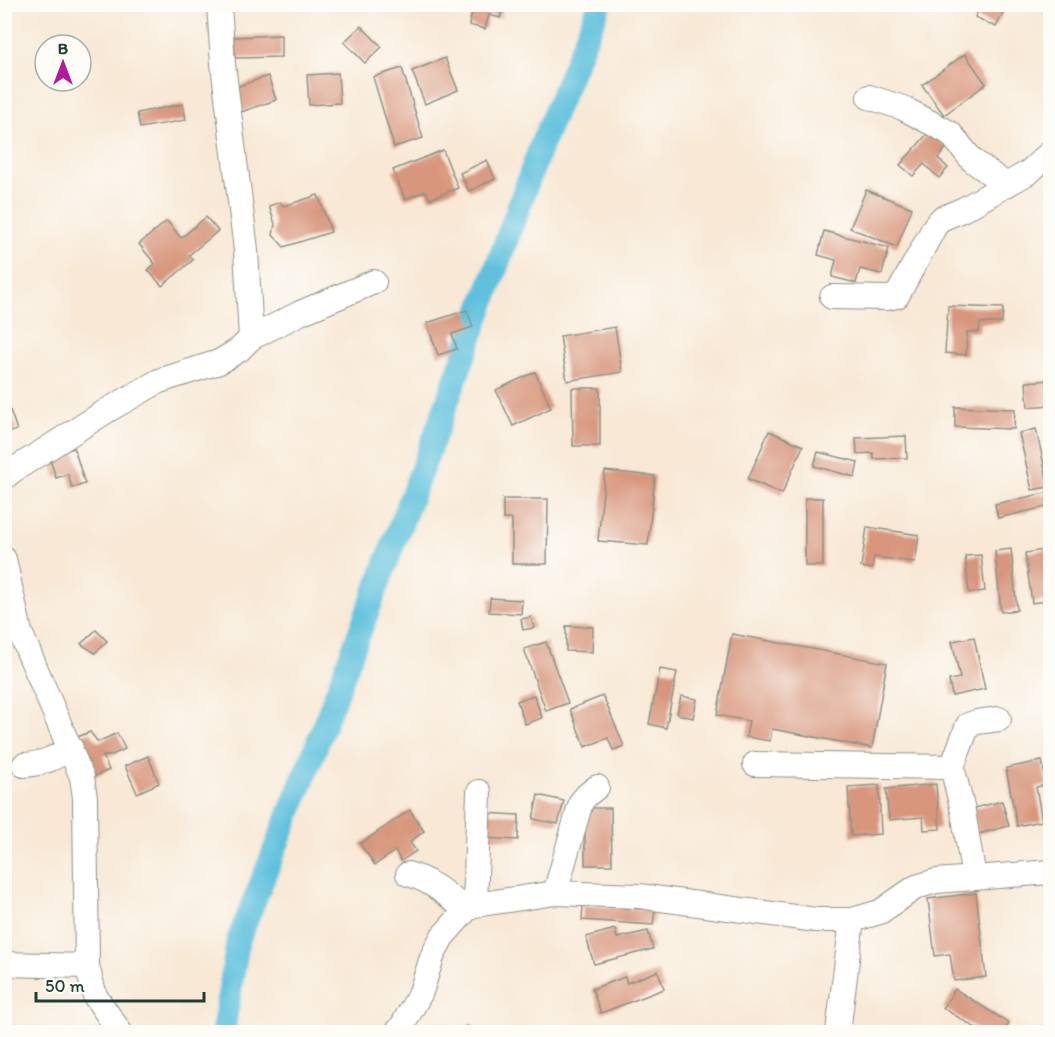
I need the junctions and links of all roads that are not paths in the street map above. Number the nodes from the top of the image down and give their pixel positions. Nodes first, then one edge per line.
1 (219, 4) edge
2 (869, 97) dead end
3 (1050, 153) edge
4 (1006, 185) junction
5 (374, 282) dead end
6 (832, 297) dead end
7 (251, 338) junction
8 (4, 478) edge
9 (4, 559) edge
10 (999, 719) dead end
11 (71, 748) junction
12 (755, 764) dead end
13 (24, 765) dead end
14 (952, 767) junction
15 (597, 787) dead end
16 (479, 792) dead end
17 (1050, 872) edge
18 (408, 874) dead end
19 (974, 878) junction
20 (555, 893) junction
21 (471, 908) junction
22 (852, 920) junction
23 (4, 964) edge
24 (87, 966) junction
25 (120, 1032) edge
26 (397, 1032) edge
27 (838, 1032) edge

1 - 7 street
2 - 4 street
3 - 4 street
4 - 6 street
5 - 7 street
7 - 8 street
9 - 11 street
10 - 14 street
11 - 13 street
11 - 24 street
12 - 14 street
14 - 19 street
15 - 20 street
16 - 21 street
17 - 19 street
18 - 21 street
19 - 22 street
20 - 21 street
20 - 22 street
21 - 26 street
22 - 27 street
23 - 24 street
24 - 25 street

